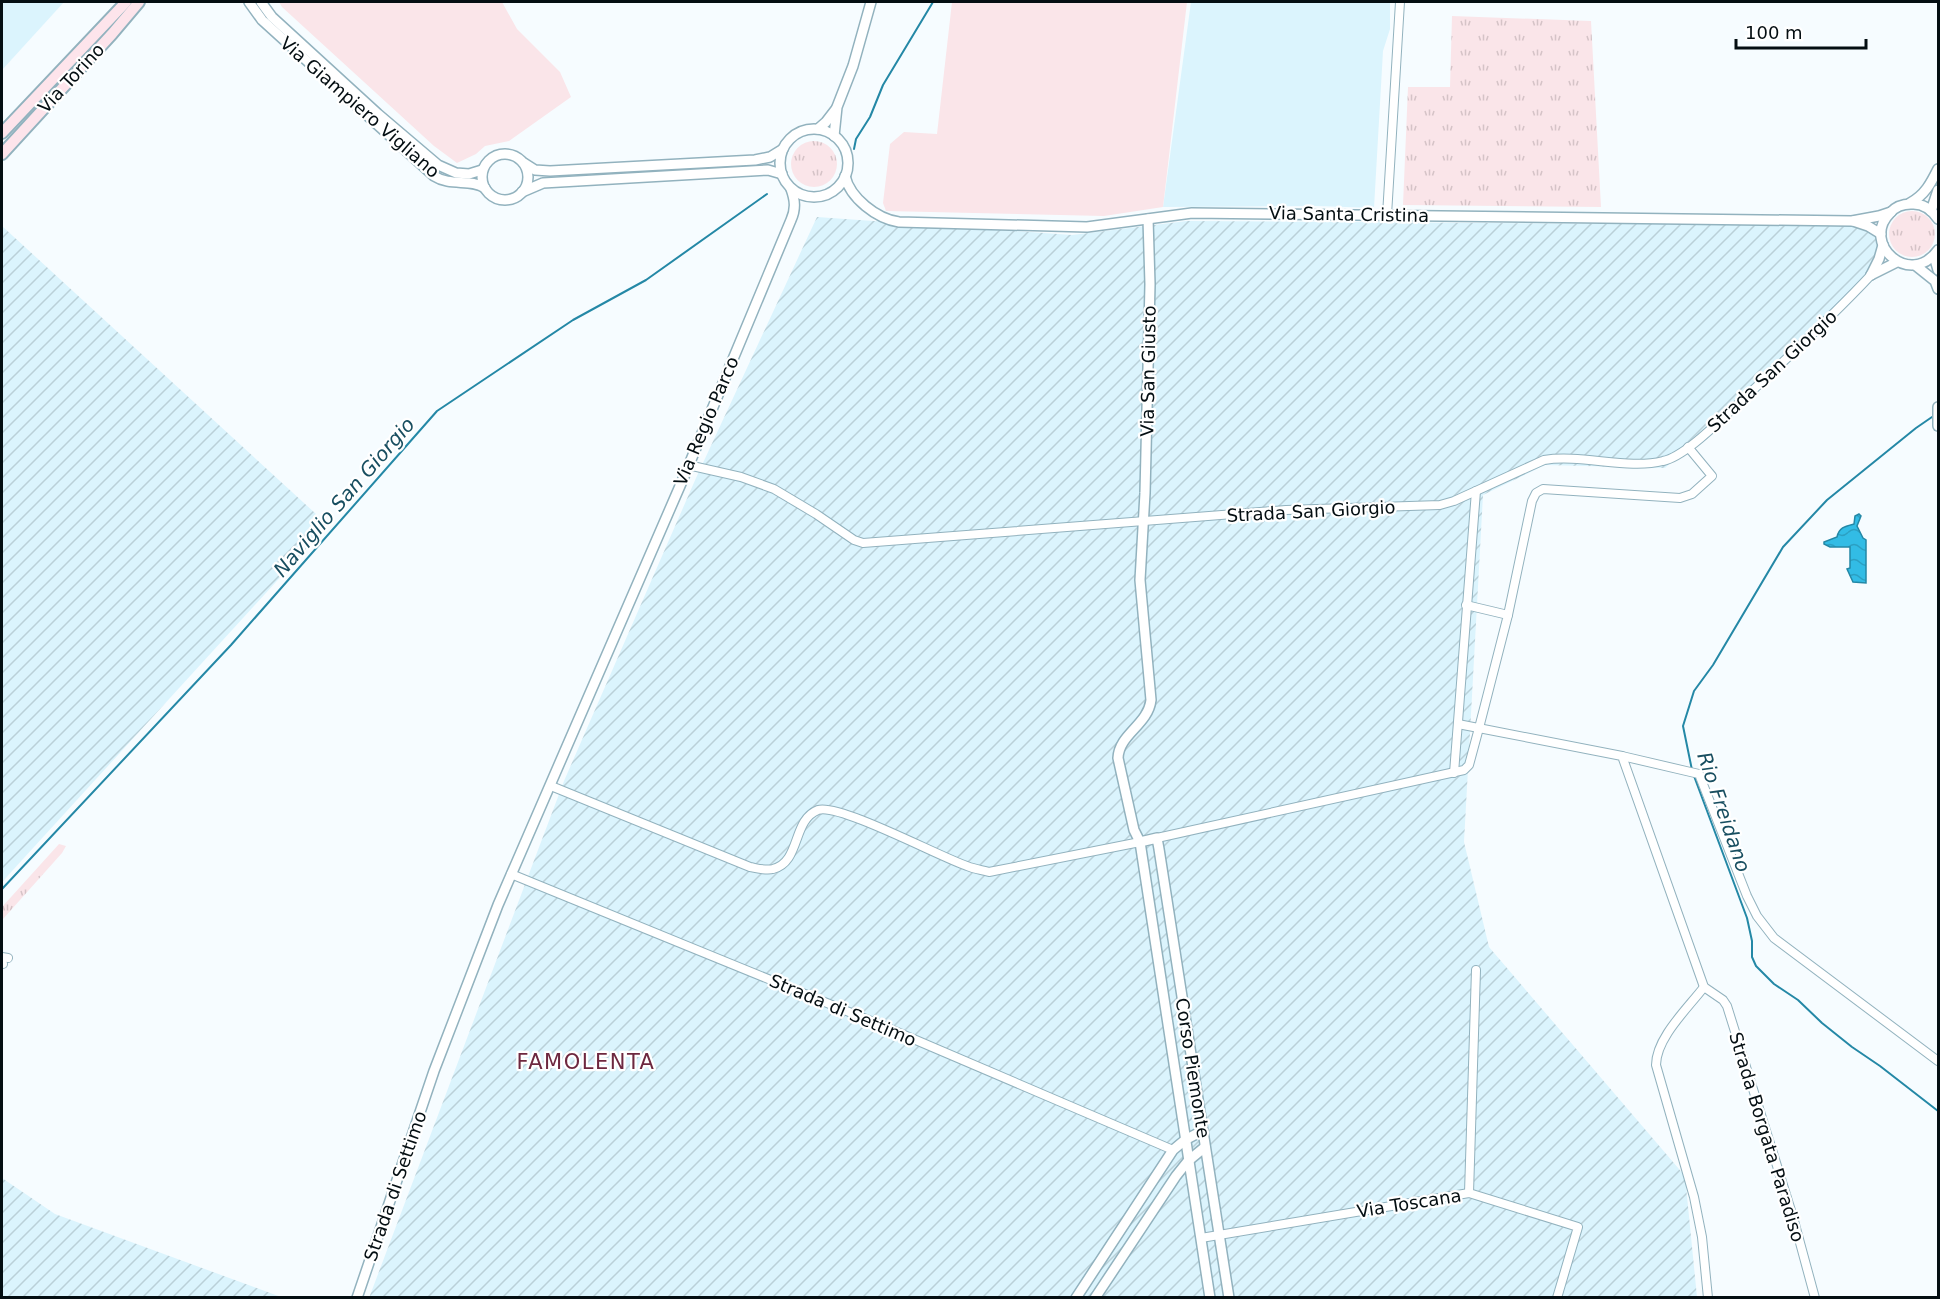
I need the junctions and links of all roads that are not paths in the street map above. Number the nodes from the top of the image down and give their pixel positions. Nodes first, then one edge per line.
1 (126, 2) edge
2 (139, 2) edge
3 (249, 2) edge
4 (261, 2) edge
5 (871, 2) edge
6 (1400, 2) edge
7 (837, 107) junction
8 (818, 129) junction
9 (2, 133) edge
10 (834, 136) junction
11 (783, 149) junction
12 (2, 154) edge
13 (524, 163) junction
14 (1938, 169) edge
15 (482, 170) junction
16 (782, 174) junction
17 (845, 176) junction
18 (485, 188) junction
19 (791, 189) junction
20 (1938, 190) edge
21 (522, 192) junction
22 (828, 194) junction
23 (855, 196) junction
24 (812, 197) junction
25 (1910, 204) junction
26 (1931, 211) junction
27 (1891, 212) junction
28 (794, 213) junction
29 (1387, 215) junction
30 (1148, 219) junction
31 (1938, 219) edge
32 (1852, 221) junction
33 (1881, 234) junction
34 (1883, 245) junction
35 (1936, 253) edge
36 (1897, 262) junction
37 (1915, 265) junction
38 (1938, 270) edge
39 (1871, 275) junction
40 (1938, 289) edge
41 (1938, 407) edge
42 (1938, 426) edge
43 (1688, 447) junction
44 (688, 465) junction
45 (1476, 491) junction
46 (1143, 522) junction
47 (1466, 605) junction
48 (1509, 615) junction
49 (618, 629) joint
50 (1458, 724) junction
51 (1479, 728) junction
52 (1622, 756) junction
53 (1454, 773) junction
54 (551, 786) junction
55 (1157, 838) junction
56 (1140, 842) junction
57 (511, 874) junction
58 (1172, 933) junction
59 (1154, 936) junction
60 (1476, 970) dead end
61 (1704, 987) junction
62 (1938, 1061) edge
63 (1202, 1131) junction
64 (1185, 1140) junction
65 (1205, 1148) junction
66 (1173, 1150) junction
67 (1188, 1161) junction
68 (1469, 1193) junction
69 (1219, 1234) junction
70 (1201, 1238) junction
71 (1112, 1242) junction
72 (1127, 1250) junction
73 (357, 1298) edge
74 (1076, 1298) edge
75 (1095, 1298) edge
76 (1210, 1298) edge
77 (1228, 1298) edge
78 (1557, 1298) edge
79 (1708, 1298) edge
80 (1815, 1298) edge

1 - 9 main road, Via Torino
2 - 12 main road, Via Torino
3 - 18 street, Via Giampiero Vigliano
4 - 15 street, Via Giampiero Vigliano
5 - 7 street
6 - 29 street
7 - 8 street
7 - 10 street
8 - 10 street
8 - 11 street
10 - 17 street
11 - 13 street
11 - 16 street
13 - 15 street
13 - 21 street
14 - 25 street
15 - 18 street
16 - 19 street
16 - 21 street
17 - 22 street
17 - 23 street, Via Santa Cristina
18 - 21 street
19 - 24 street
19 - 28 street, Via Regio Parco
20 - 26 street
22 - 23 street
22 - 24 street
23 - 30 street, Via Santa Cristina
24 - 28 street, Via Regio Parco
25 - 26 street
25 - 27 street, Via Santa Cristina
26 - 31 street
27 - 32 street, Via Santa Cristina
27 - 33 street
28 - 44 street, Via Regio Parco
29 - 30 street, Via Santa Cristina
29 - 32 street, Via Santa Cristina
30 - 46 street, Via San Giusto
32 - 33 street, Via Santa Cristina
33 - 34 street
34 - 36 street
34 - 39 street, Strada San Giorgio
35 - 37 street
35 - 38 street
36 - 37 street
36 - 39 street, Strada San Giorgio
37 - 40 street
39 - 43 street, Strada San Giorgio
41 - 42 street
43 - 45 street, Strada San Giorgio
43 - 48 street
44 - 46 street, Strada San Giorgio
44 - 49 street, Via Regio Parco
45 - 46 street, Strada San Giorgio
45 - 47 street
46 - 56 street, Via San Giusto
47 - 48 street
47 - 50 street
48 - 51 street
49 - 54 street, Strada di Settimo
50 - 51 street
50 - 53 street
51 - 52 street
51 - 53 street
52 - 61 street
52 - 62 street
53 - 55 street
54 - 56 street
54 - 57 street, Strada di Settimo
55 - 56 street
55 - 58 street, Corso Piemonte
56 - 59 street, Corso Piemonte
57 - 66 street, Strada di Settimo
57 - 73 street, Strada di Settimo
58 - 59 street
58 - 63 street, Corso Piemonte
59 - 64 street, Corso Piemonte
60 - 68 street
61 - 79 street
61 - 80 street, Strada Borgata Paradiso
63 - 64 street
63 - 65 street, Corso Piemonte
64 - 66 street
64 - 67 street, Corso Piemonte
65 - 67 street
65 - 69 street, Corso Piemonte
66 - 71 street
67 - 70 street, Corso Piemonte
67 - 72 street
68 - 69 street, Via Toscana
68 - 78 street, Via Toscana
69 - 70 street, Via Toscana
69 - 77 street, Corso Piemonte
70 - 76 street, Corso Piemonte
71 - 72 street
71 - 74 street
72 - 75 street

